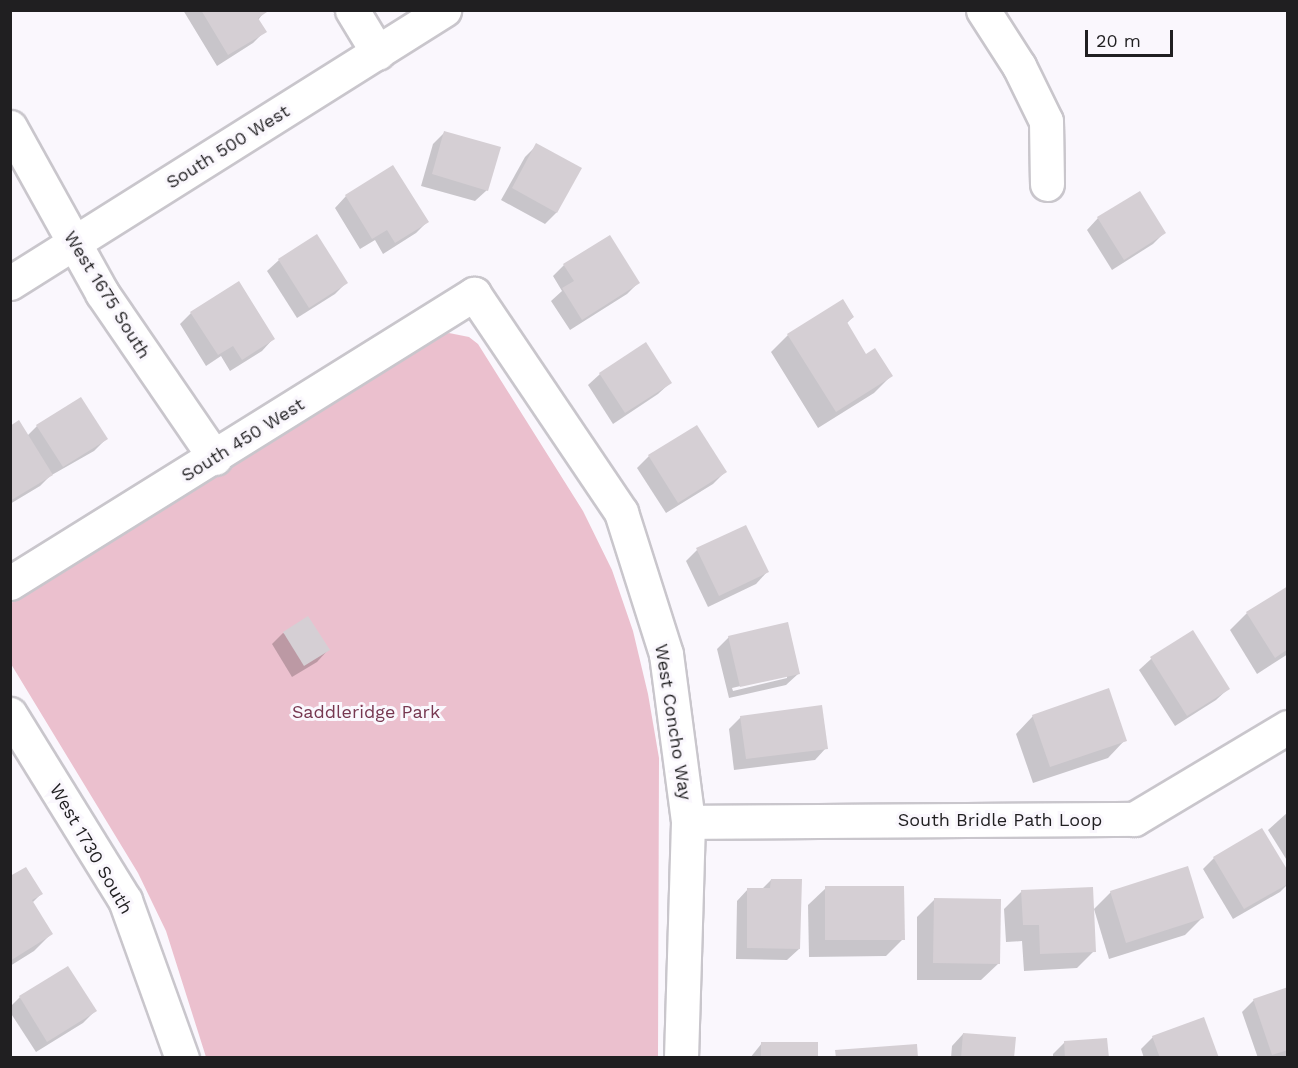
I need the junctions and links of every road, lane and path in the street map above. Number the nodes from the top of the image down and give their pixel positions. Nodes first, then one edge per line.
1 (352, 10) edge
2 (444, 10) edge
3 (983, 10) edge
4 (378, 53) junction
5 (10, 127) edge
6 (1047, 184) dead end
7 (73, 243) junction
8 (10, 283) edge
9 (474, 294) joint
10 (215, 458) junction
11 (10, 583) edge
12 (10, 714) edge
13 (1287, 727) edge
14 (688, 822) junction
15 (182, 1058) edge
16 (681, 1058) edge

1 - 4 street
2 - 4 street, South 500 West
3 - 6 street
4 - 7 street, South 500 West
5 - 7 street, West 1675 South
7 - 8 street, South 500 West
7 - 10 street, West 1675 South
9 - 10 street, South 450 West
9 - 14 street, West Concho Way
10 - 11 street, South 450 West
12 - 15 street, West 1730 South
13 - 14 street, South Bridle Path Loop
14 - 16 street, West Concho Way

